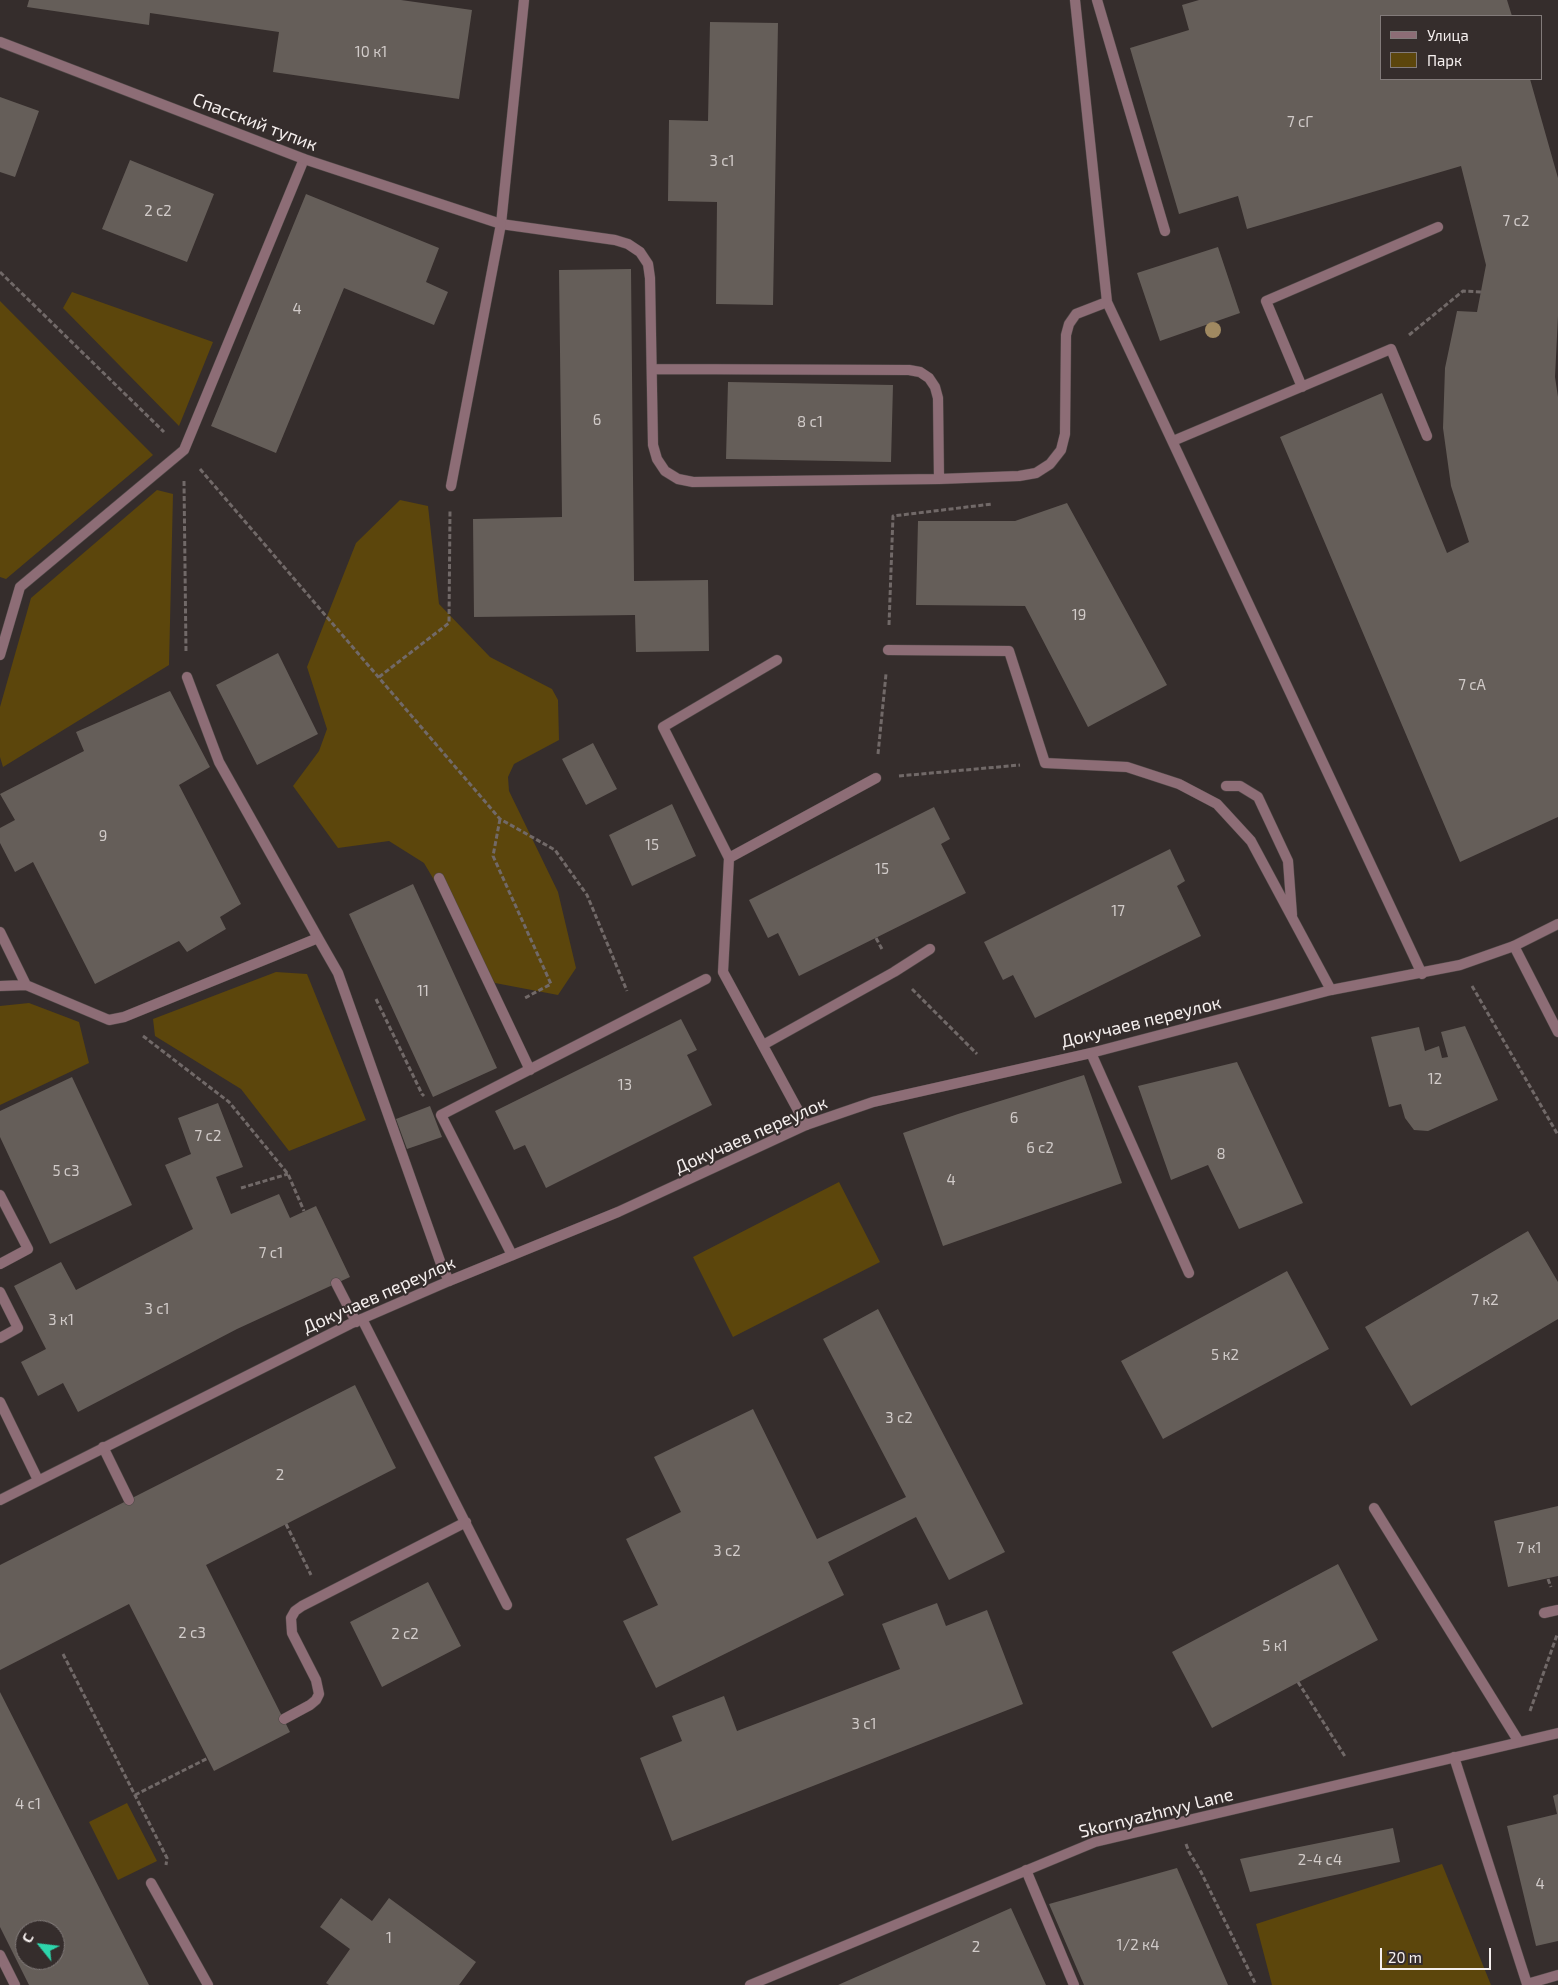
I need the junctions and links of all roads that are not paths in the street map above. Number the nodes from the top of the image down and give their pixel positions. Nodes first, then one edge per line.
1 (524, 0) edge
2 (1075, 0) edge
3 (1097, 0) edge
4 (0, 42) edge
5 (304, 159) junction
6 (501, 224) junction
7 (1438, 228) dead end
8 (1164, 231) dead end
9 (1107, 302) junction
10 (652, 369) junction
11 (1302, 387) junction
12 (1427, 436) dead end
13 (1173, 441) junction
14 (939, 479) junction
15 (451, 486) road end
16 (888, 650) dead end
17 (0, 655) edge
18 (777, 660) dead end
19 (187, 676) road end
20 (876, 778) dead end
21 (1226, 786) dead end
22 (729, 858) junction
23 (439, 878) dead end
24 (1292, 919) junction
25 (1558, 924) edge
26 (0, 932) edge
27 (318, 938) junction
28 (1514, 946) junction
29 (930, 949) dead end
30 (1422, 974) junction
31 (706, 980) dead end
32 (26, 985) junction
33 (0, 986) edge
34 (1331, 990) junction
35 (1558, 1032) edge
36 (763, 1045) junction
37 (1091, 1053) junction
38 (530, 1070) junction
39 (806, 1125) junction
40 (0, 1195) edge
41 (512, 1255) junction
42 (0, 1264) edge
43 (1189, 1273) dead end
44 (449, 1281) junction
45 (336, 1283) dead end
46 (0, 1292) edge
47 (359, 1320) junction
48 (0, 1338) edge
49 (0, 1402) edge
50 (103, 1447) junction
51 (38, 1480) junction
52 (0, 1500) edge
53 (129, 1500) dead end
54 (1374, 1508) dead end
55 (466, 1522) junction
56 (507, 1605) dead end
57 (1558, 1610) edge
58 (1544, 1613) dead end
59 (284, 1719) dead end
60 (1558, 1733) edge
61 (1519, 1742) junction
62 (1454, 1757) junction
63 (1026, 1870) junction
64 (151, 1883) road end
65 (0, 1955) edge
66 (1558, 1975) edge
67 (15, 1985) edge
68 (208, 1985) edge
69 (750, 1985) edge
70 (1074, 1985) edge

1 - 6 street
2 - 9 street
3 - 8 street
4 - 5 street, Спасский тупик
5 - 6 street, Спасский тупик
5 - 17 street
6 - 10 street, Спасский тупик
6 - 15 street
7 - 11 street
9 - 13 street
9 - 14 street, Спасский тупик
10 - 14 street, Спасский тупик
10 - 14 street
11 - 12 street
11 - 13 street
13 - 30 street
16 - 24 street
18 - 22 street
19 - 27 street
20 - 22 street
21 - 24 street
22 - 36 street
23 - 38 street
24 - 34 street
25 - 28 street, Докучаев переулок
26 - 32 street
27 - 32 street
27 - 44 street
28 - 30 street, Докучаев переулок
28 - 35 street
29 - 36 street
30 - 34 street, Докучаев переулок
31 - 38 street
32 - 33 street
34 - 37 street, Докучаев переулок
36 - 39 street
37 - 39 street, Докучаев переулок
37 - 43 street
38 - 41 street
39 - 41 street, Докучаев переулок
40 - 42 street
41 - 44 street, Докучаев переулок
44 - 47 street, Докучаев переулок
45 - 47 street
46 - 48 street
47 - 50 street, Докучаев переулок
47 - 55 street
49 - 51 street
50 - 51 street, Докучаев переулок
50 - 53 street
51 - 52 street, Докучаев переулок
54 - 61 street
55 - 56 street
55 - 59 street
57 - 58 street
60 - 61 street, Skornyazhnyy Lane
61 - 62 street, Skornyazhnyy Lane
62 - 63 street, Skornyazhnyy Lane
62 - 66 street
63 - 69 street, Skornyazhnyy Lane
63 - 70 street
64 - 68 street
65 - 67 street

